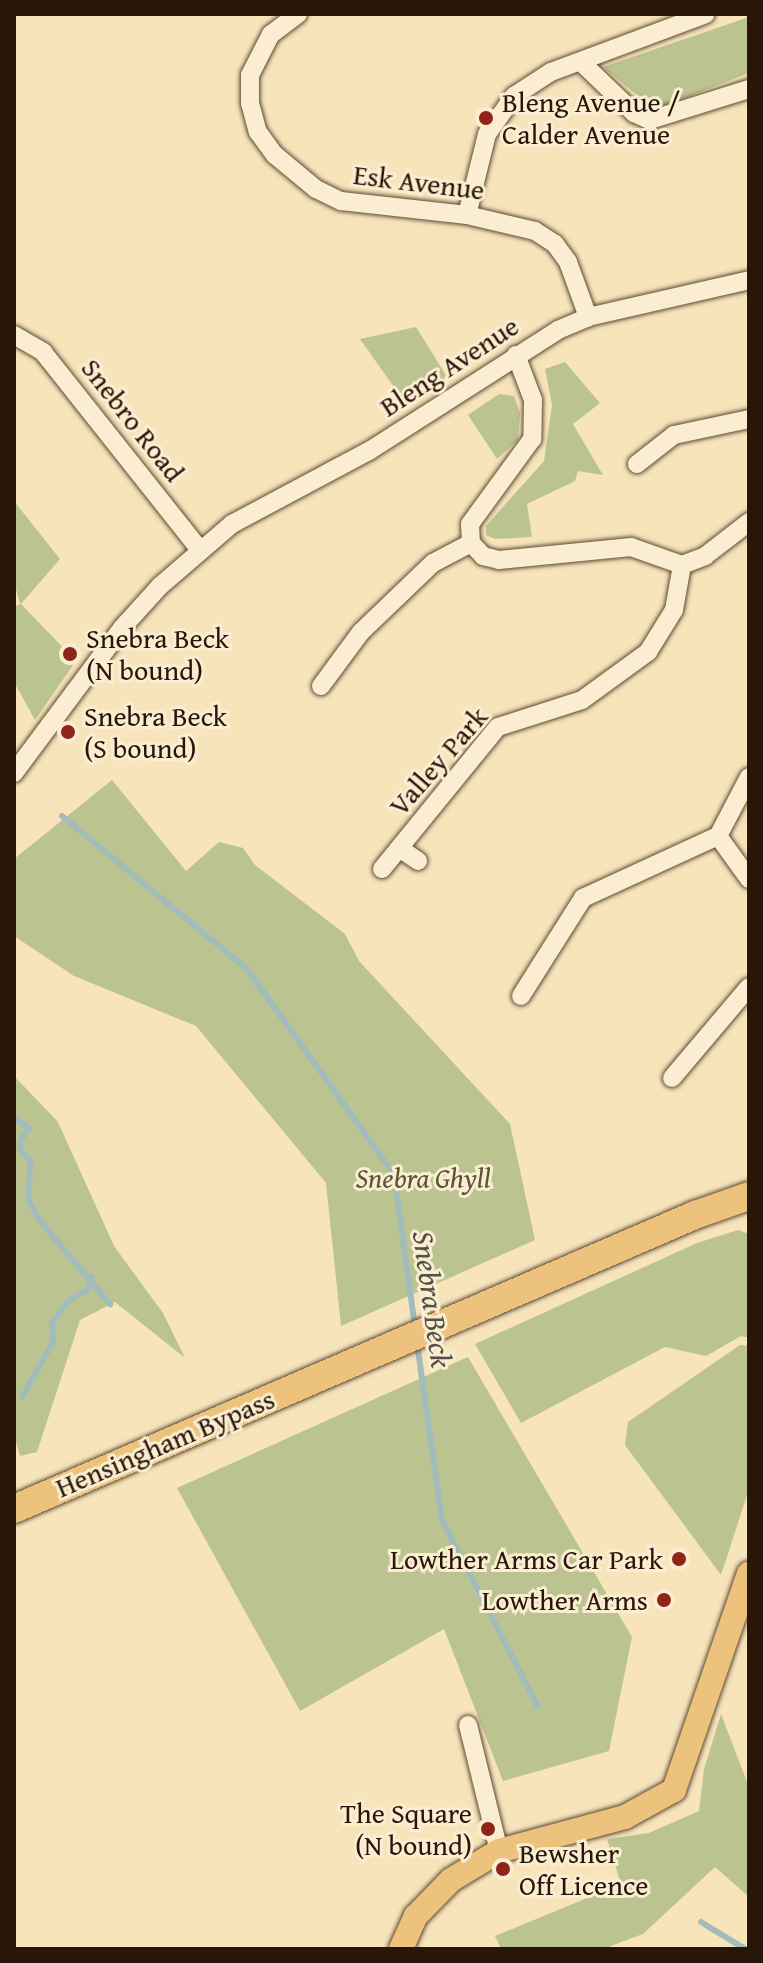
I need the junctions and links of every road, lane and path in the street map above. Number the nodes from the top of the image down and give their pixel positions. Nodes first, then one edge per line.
1 (298, 14) edge
2 (706, 14) edge
3 (684, 18) edge
4 (581, 62) junction
5 (749, 89) edge
6 (467, 215) junction
7 (749, 280) edge
8 (588, 317) junction
9 (14, 335) edge
10 (516, 355) junction
11 (749, 419) edge
12 (637, 464) dead end
13 (749, 522) edge
14 (471, 543) junction
15 (199, 549) junction
16 (682, 565) junction
17 (321, 686) dead end
18 (14, 773) edge
19 (749, 777) edge
20 (718, 836) junction
21 (399, 848) junction
22 (418, 861) dead end
23 (382, 869) dead end
24 (749, 879) edge
25 (749, 987) edge
26 (521, 996) dead end
27 (672, 1078) dead end
28 (749, 1182) edge
29 (749, 1196) edge
30 (695, 1215) junction
31 (14, 1509) edge
32 (749, 1574) edge
33 (468, 1725) dead end
34 (499, 1851) junction
35 (401, 1949) edge

1 - 6 street, Esk Avenue
2 - 3 street
3 - 4 street
4 - 5 street
4 - 6 street
6 - 8 street, Esk Avenue
7 - 8 street, Bleng Avenue
8 - 10 street, Bleng Avenue
9 - 15 street, Snebro Road
10 - 14 street
10 - 15 street, Bleng Avenue
11 - 12 street
13 - 16 street
14 - 16 street
14 - 17 street
15 - 18 street, Bleng Avenue
16 - 21 street, Valley Park
19 - 20 street
20 - 24 street
20 - 26 street
21 - 22 street, Valley Park
21 - 23 street, Valley Park
25 - 27 street
28 - 30 highway
29 - 30 highway
30 - 31 highway, Hensingham Bypass
32 - 34 main road
33 - 34 street
34 - 35 main road

